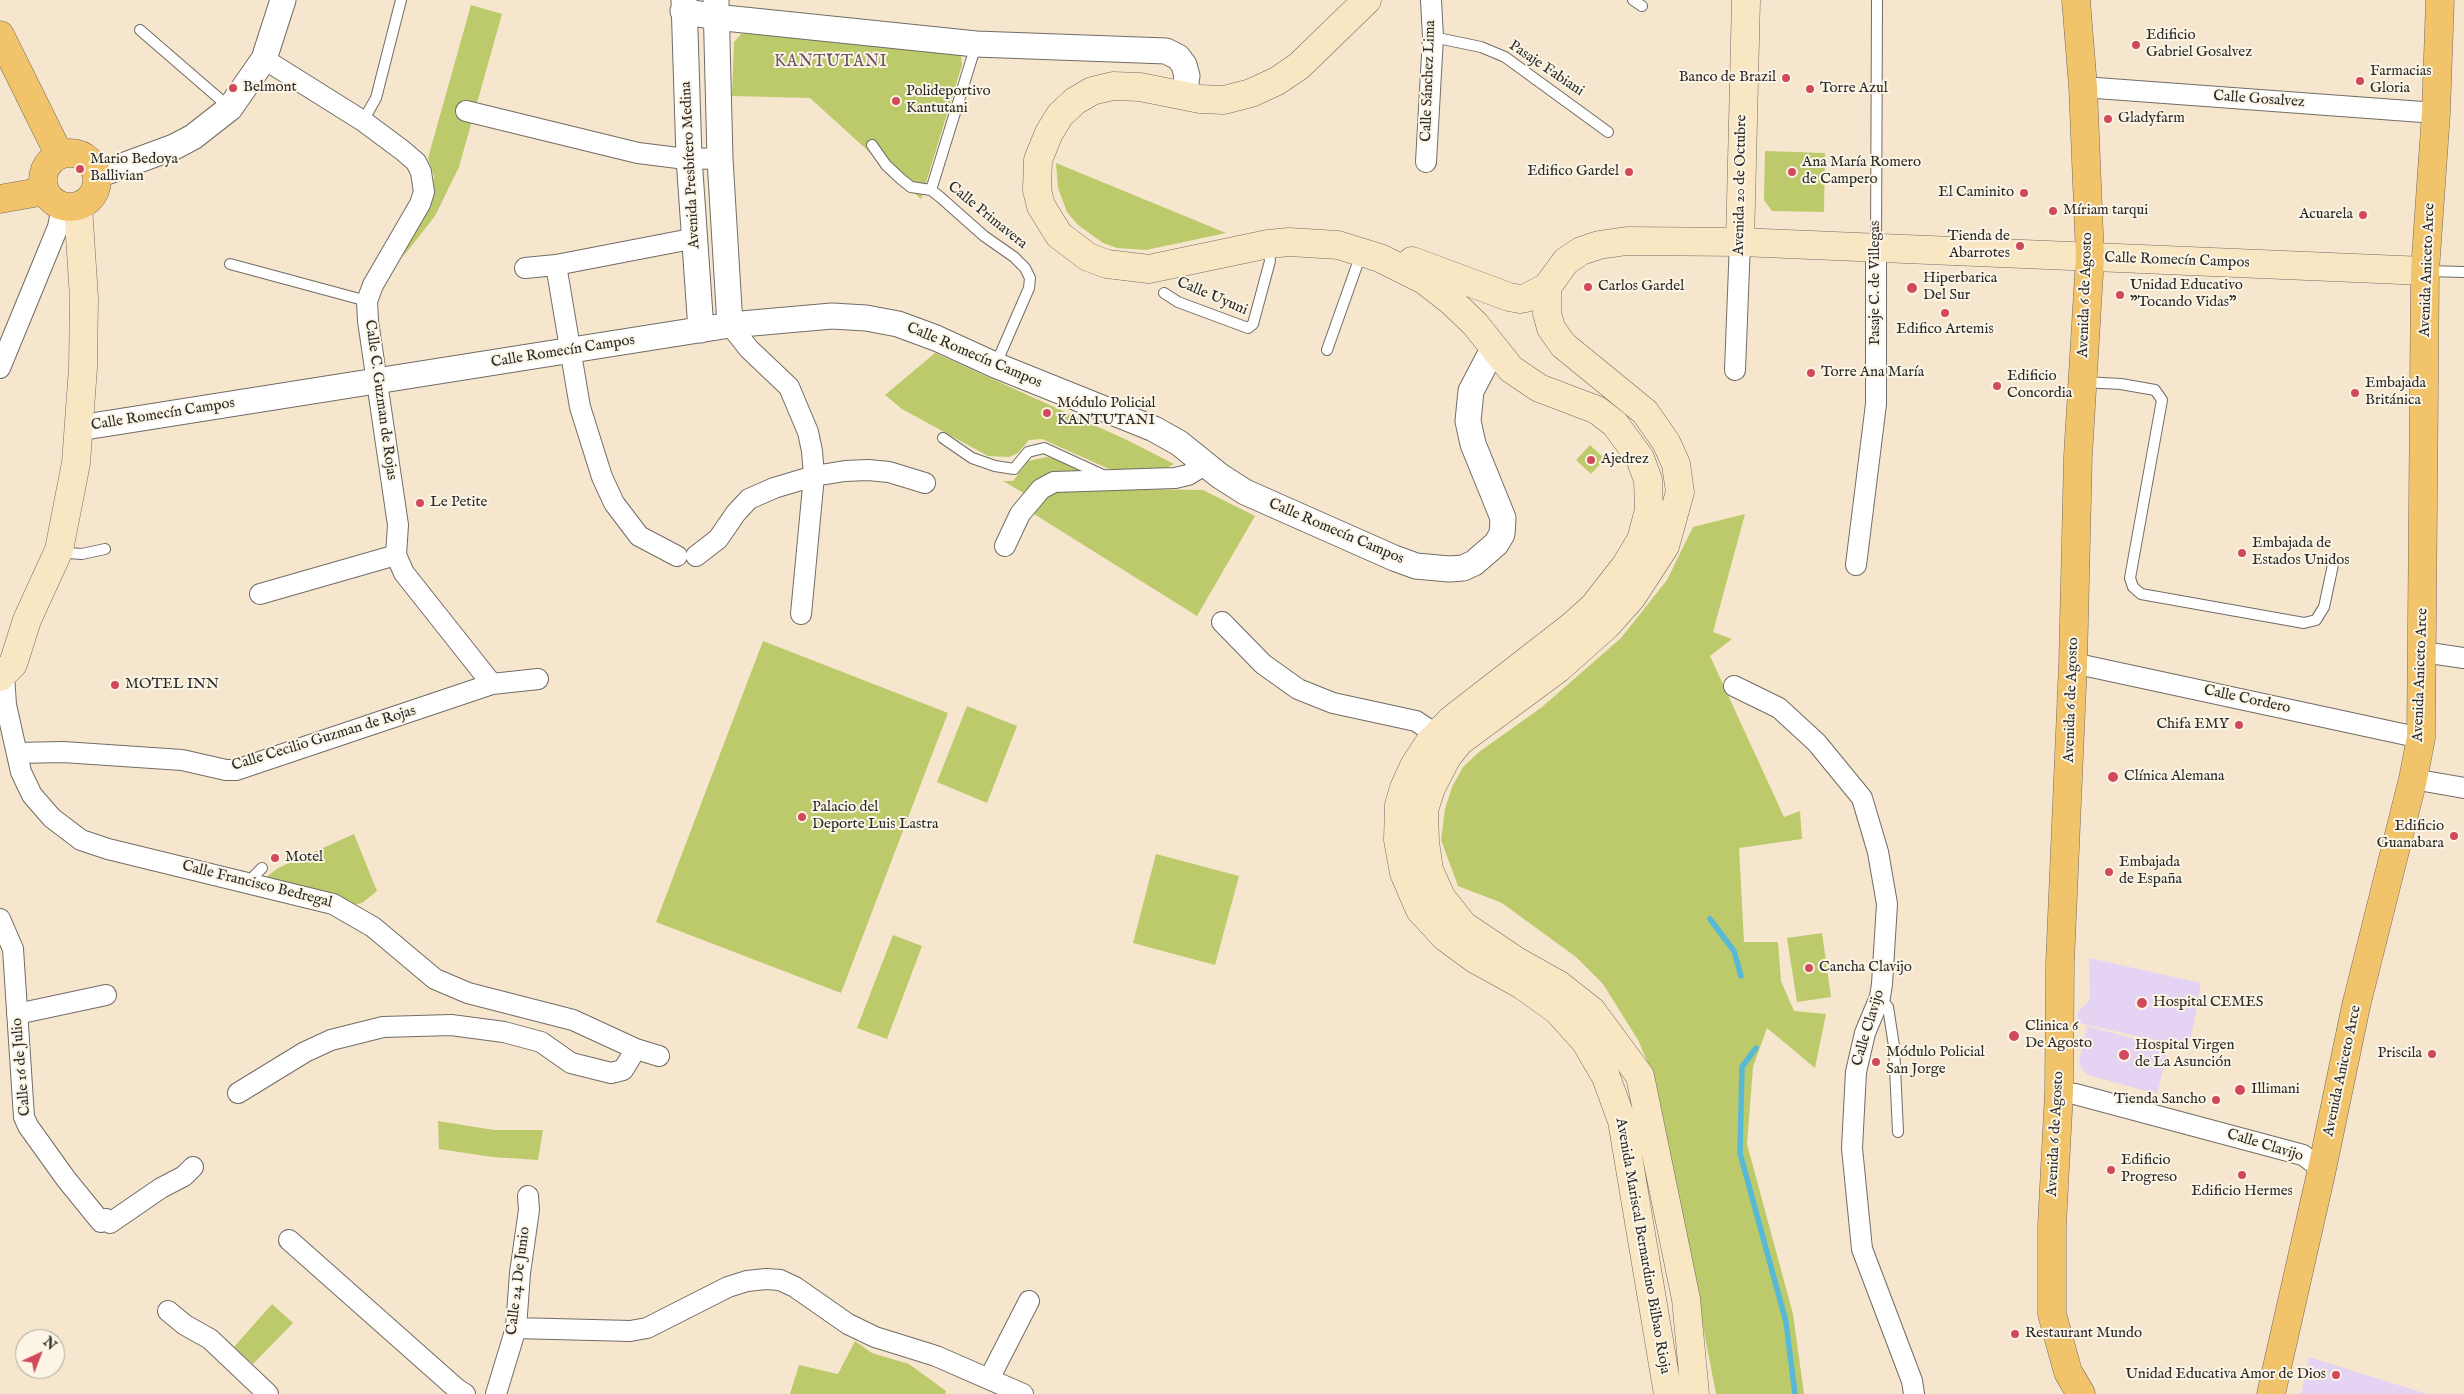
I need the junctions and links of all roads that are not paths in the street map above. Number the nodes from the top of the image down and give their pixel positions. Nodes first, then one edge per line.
1 (283, 0) edge
2 (401, 0) edge
3 (1367, 0) edge
4 (1432, 0) edge
5 (1746, 0) edge
6 (1877, 0) edge
7 (2076, 0) edge
8 (2440, 0) edge
9 (684, 6) edge
10 (716, 9) edge
11 (140, 30) dead end
12 (0, 35) edge
13 (1433, 37) junction
14 (976, 44) junction
15 (264, 59) junction
16 (2083, 87) junction
17 (1184, 96) junction
18 (230, 108) junction
19 (466, 111) dead end
20 (2436, 113) junction
21 (363, 121) junction
22 (1608, 132) dead end
23 (872, 145) dead end
24 (59, 154) junction
25 (689, 158) junction
26 (720, 159) junction
27 (1426, 162) dead end
28 (98, 175) junction
29 (931, 190) junction
30 (0, 198) edge
31 (62, 201) junction
32 (696, 238) junction
33 (1740, 242) junction
34 (1268, 244) junction
35 (1876, 248) junction
36 (1371, 255) junction
37 (2090, 257) junction
38 (230, 264) dead end
39 (556, 265) junction
40 (525, 268) dead end
41 (2425, 271) junction
42 (2464, 272) edge
43 (1547, 287) junction
44 (1164, 293) dead end
45 (368, 301) junction
46 (730, 325) junction
47 (701, 330) junction
48 (1493, 349) junction
49 (1327, 350) dead end
50 (569, 351) junction
51 (995, 365) junction
52 (0, 368) edge
53 (1734, 370) dead end
54 (377, 382) junction
55 (2082, 382) junction
56 (79, 428) junction
57 (943, 438) dead end
58 (1203, 463) junction
59 (814, 476) junction
60 (1115, 481) junction
61 (925, 482) dead end
62 (1005, 546) dead end
63 (105, 549) dead end
64 (59, 550) junction
65 (396, 555) junction
66 (2334, 560) dead end
67 (1856, 566) dead end
68 (260, 594) dead end
69 (801, 614) dead end
70 (1222, 622) dead end
71 (2423, 652) junction
72 (2464, 658) edge
73 (2073, 663) junction
74 (2, 676) edge
75 (538, 679) dead end
76 (492, 684) junction
77 (1734, 686) dead end
78 (2421, 738) junction
79 (1438, 750) junction
80 (17, 753) junction
81 (2413, 779) junction
82 (2464, 788) edge
83 (0, 919) edge
84 (106, 995) dead end
85 (1880, 997) junction
86 (17, 1014) junction
87 (636, 1049) junction
88 (659, 1056) dead end
89 (2059, 1092) junction
90 (238, 1093) dead end
91 (1898, 1132) dead end
92 (193, 1167) dead end
93 (2322, 1169) junction
94 (528, 1196) dead end
95 (289, 1240) dead end
96 (1029, 1301) dead end
97 (168, 1311) dead end
98 (516, 1328) junction
99 (989, 1379) junction
100 (268, 1394) edge
101 (465, 1394) edge
102 (496, 1394) edge
103 (1023, 1394) edge
104 (1668, 1394) edge
105 (1696, 1394) edge
106 (1914, 1394) edge
107 (2081, 1394) edge
108 (2271, 1394) edge

1 - 15 street
2 - 21 lane
3 - 17 main road, Avenida Mariscal Bernardino Bilbao Rioja
4 - 13 street, Calle Sánchez Lima
5 - 33 main road, Avenida 20 de Octubre
6 - 35 lane, Pasaje C. de Villegas
7 - 16 main road, Avenida 6 de Agosto
8 - 20 main road, Avenida Aniceto Arce
9 - 10 street
9 - 25 street, Avenida Presbítero Medina
10 - 14 street
10 - 26 street, Avenida Presbítero Medina
11 - 18 lane
12 - 24 main road
13 - 22 lane, Pasaje Fabiani
13 - 27 street, Calle Sánchez Lima
14 - 17 street
14 - 29 lane
15 - 18 street
15 - 21 street, Calle C. Guzman de Rojas
16 - 20 street, Calle Gosalvez
16 - 37 main road, Avenida 6 de Agosto
17 - 34 main road, Avenida Mariscal Bernardino Bilbao Rioja
18 - 28 street
19 - 25 street
20 - 41 main road, Avenida Aniceto Arce
21 - 45 street, Calle C. Guzman de Rojas
23 - 29 lane, Calle Primavera
24 - 28 main road
24 - 31 main road
25 - 26 street
25 - 32 street, Avenida Presbítero Medina
26 - 46 street, Avenida Presbítero Medina
28 - 31 main road
29 - 51 lane, Calle Primavera
30 - 31 main road
31 - 52 street
31 - 56 main road
32 - 39 street
32 - 47 street, Avenida Presbítero Medina
33 - 35 main road, Calle Romecín Campos
33 - 43 main road, Avenida Mariscal Bernardino Bilbao Rioja
33 - 53 street, Avenida 20 de Octubre
34 - 36 main road, Avenida Mariscal Bernardino Bilbao Rioja
34 - 44 lane, Calle Uyuni
35 - 37 main road, Calle Romecín Campos
35 - 67 street, Pasaje C. de Villegas
36 - 43 main road, Avenida Mariscal Bernardino Bilbao Rioja
36 - 48 main road, Avenida Mariscal Bernardino Bilbao Rioja
36 - 49 lane
37 - 41 main road, Calle Romecín Campos
37 - 55 main road, Avenida 6 de Agosto
38 - 45 lane
39 - 40 street
39 - 50 street
41 - 42 lane, Calle Romecín Campos
41 - 71 main road, Avenida Aniceto Arce
43 - 79 main road, Avenida Mariscal Bernardino Bilbao Rioja
45 - 54 street, Calle C. Guzman de Rojas
46 - 47 street, Calle Romecín Campos
46 - 51 street, Calle Romecín Campos
46 - 59 street
47 - 50 street, Calle Romecín Campos
48 - 58 street, Calle Romecín Campos
48 - 79 main road, Avenida Mariscal Bernardino Bilbao Rioja
50 - 54 street, Calle Romecín Campos
50 - 59 street
51 - 58 street, Calle Romecín Campos
54 - 56 street, Calle Romecín Campos
54 - 65 street, Calle C. Guzman de Rojas
55 - 66 lane
55 - 73 main road, Avenida 6 de Agosto
56 - 64 main road
57 - 60 lane
58 - 60 street
59 - 61 street
59 - 69 street
60 - 62 street
63 - 64 lane
64 - 74 main road
65 - 68 street
65 - 76 street
70 - 79 street
71 - 72 street
71 - 78 main road, Avenida Aniceto Arce
73 - 78 street, Calle Cordero
73 - 89 main road, Avenida 6 de Agosto
74 - 80 street, Calle Francisco Bedregal
75 - 76 street, Calle Cecilio Guzman de Rojas
76 - 80 street, Calle Cecilio Guzman de Rojas
77 - 85 street, Calle Clavijo
78 - 81 main road, Avenida Aniceto Arce
79 - 104 main road, Avenida Mariscal Bernardino Bilbao Rioja
79 - 105 main road, Avenida Mariscal Bernardino Bilbao Rioja
80 - 87 street, Calle Francisco Bedregal
81 - 82 street
81 - 93 main road, Avenida Aniceto Arce
83 - 86 street, Calle 16 de Julio
84 - 86 street
85 - 91 lane
85 - 106 street, Calle Clavijo
86 - 92 street, Calle 16 de Julio
87 - 88 street, Calle Francisco Bedregal
87 - 90 street
89 - 93 street, Calle Clavijo
89 - 107 main road, Avenida 6 de Agosto
93 - 108 main road, Avenida Aniceto Arce
94 - 98 street, Calle 24 De Junio
95 - 101 street
96 - 99 street
97 - 100 street
98 - 99 street
98 - 102 street, Calle 24 De Junio
99 - 103 street

